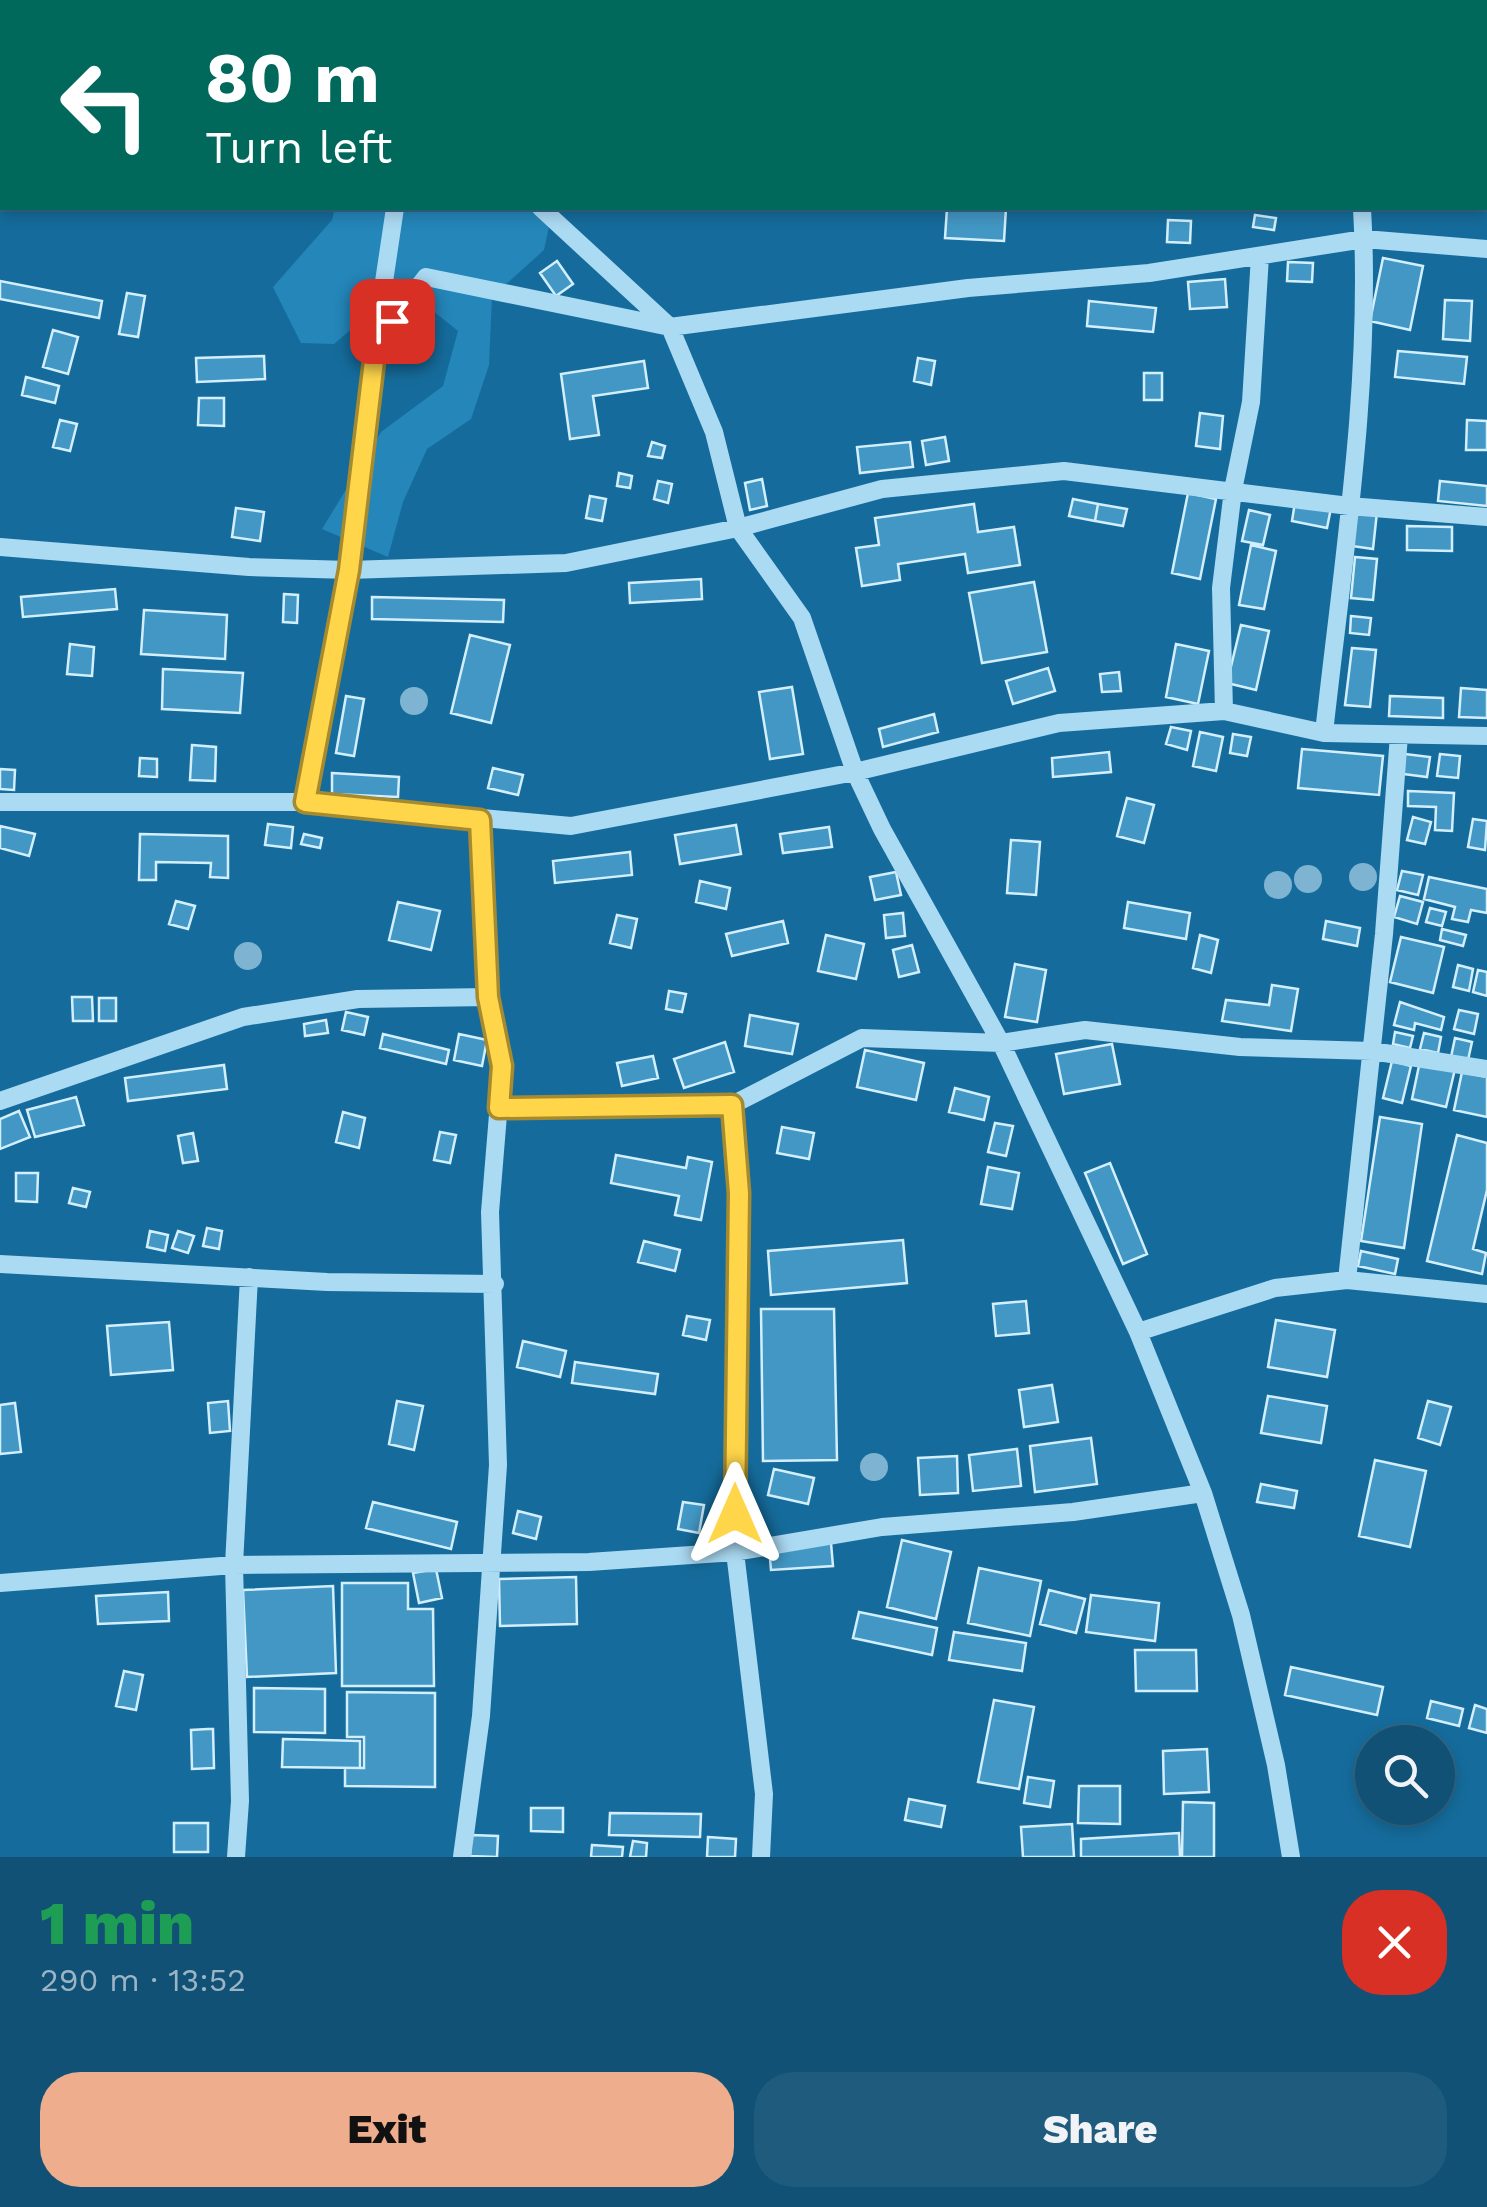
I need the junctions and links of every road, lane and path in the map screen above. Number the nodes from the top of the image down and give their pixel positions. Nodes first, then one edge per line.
1 (394, 210) edge
2 (544, 210) edge
3 (1362, 210) edge
4 (1364, 239) junction
5 (1487, 250) edge
6 (1260, 256) junction
7 (670, 328) junction
8 (1232, 490) junction
9 (1349, 506) junction
10 (1487, 517) edge
11 (738, 528) junction
12 (0, 546) edge
13 (349, 570) junction
14 (1224, 711) junction
15 (1324, 733) junction
16 (1398, 735) junction
17 (1487, 736) edge
18 (855, 772) junction
19 (0, 802) edge
20 (305, 802) junction
21 (480, 820) junction
22 (488, 997) junction
23 (1001, 1044) junction
24 (1372, 1051) junction
25 (1487, 1069) edge
26 (0, 1100) edge
27 (732, 1105) junction
28 (499, 1108) junction
29 (0, 1264) edge
30 (249, 1277) junction
31 (1348, 1280) junction
32 (496, 1284) junction
33 (1487, 1294) edge
34 (1138, 1332) junction
35 (1203, 1493) junction
36 (735, 1552) junction
37 (491, 1564) junction
38 (234, 1565) junction
39 (0, 1583) edge
40 (236, 1857) edge
41 (462, 1857) edge
42 (762, 1857) edge
43 (1291, 1857) edge

1 - 13 street
2 - 7 street
3 - 4 street
4 - 5 street
4 - 6 street
4 - 9 street
6 - 7 street
6 - 8 street
7 - 11 street
7 - 13 street
8 - 9 street
8 - 11 street
8 - 14 street
9 - 10 street
9 - 15 street
11 - 13 street
11 - 18 street
12 - 13 street
13 - 20 street
14 - 15 street
14 - 18 street
15 - 16 street
16 - 17 street
16 - 24 street
18 - 21 street
18 - 23 street
19 - 20 street
20 - 21 street
21 - 22 street
22 - 26 street
22 - 28 street
23 - 24 street
23 - 27 street
23 - 34 street
24 - 25 street
24 - 31 street
27 - 28 street
27 - 36 street
28 - 32 street
29 - 30 street
30 - 32 street
30 - 38 street
31 - 33 street
31 - 34 street
32 - 37 street
34 - 35 street
35 - 36 street
35 - 43 street
36 - 37 street
36 - 42 street
37 - 38 street
37 - 41 street
38 - 39 street
38 - 40 street

